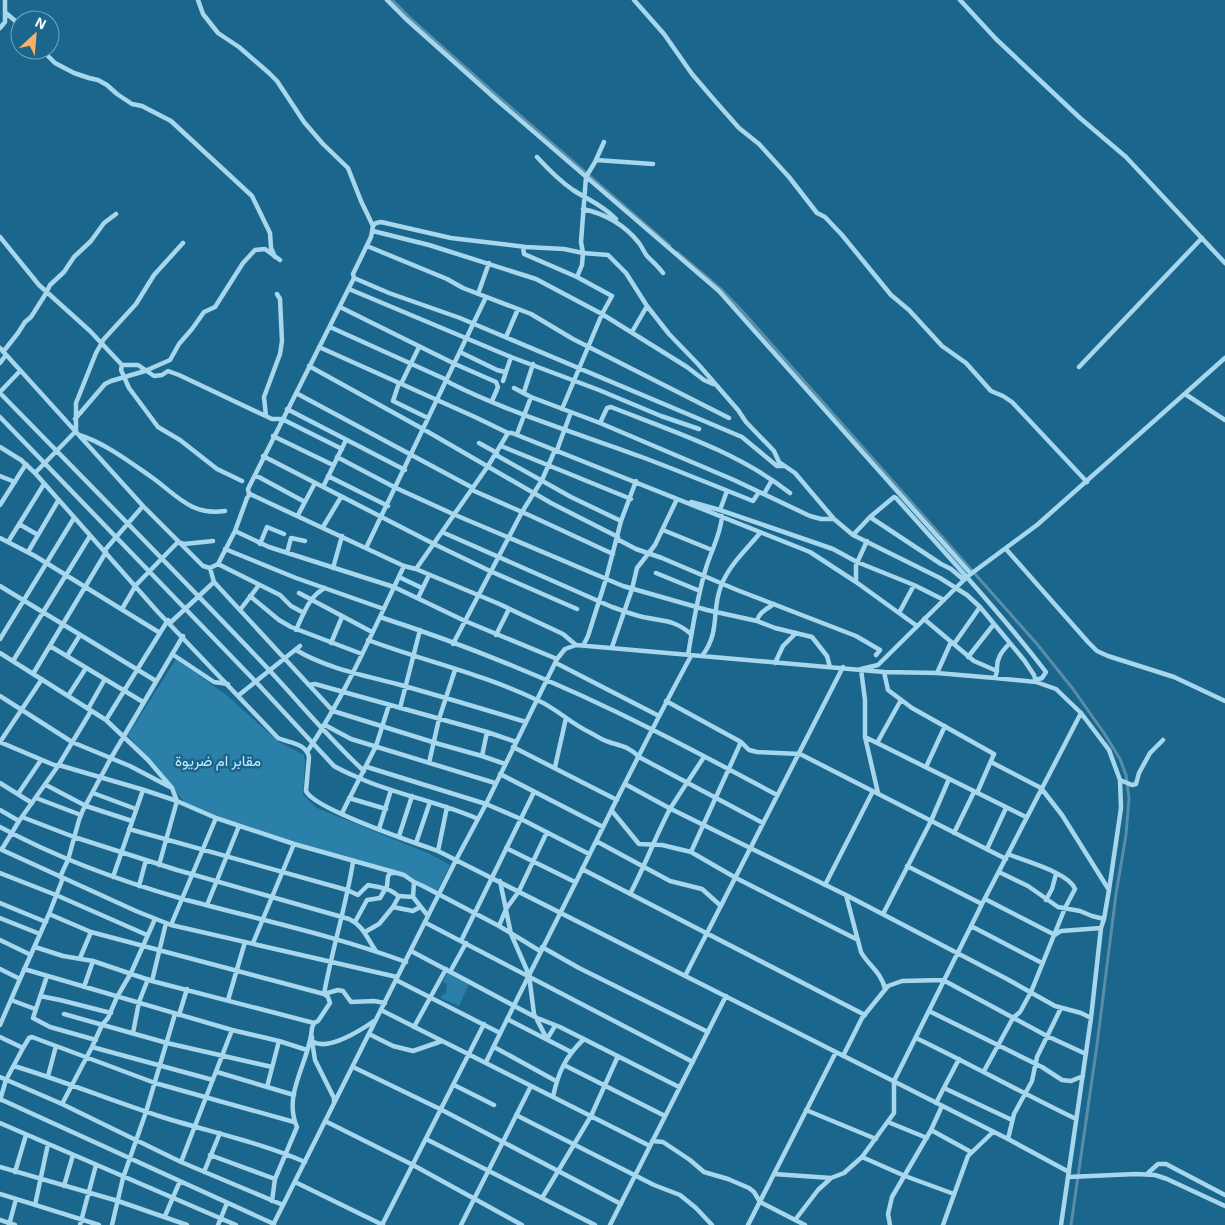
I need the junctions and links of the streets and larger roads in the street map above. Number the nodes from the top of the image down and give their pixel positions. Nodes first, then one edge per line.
1 (5, 0) edge
2 (198, 0) edge
3 (387, 0) edge
4 (634, 0) edge
5 (960, 0) edge
6 (6, 13) junction
7 (10, 16) edge
8 (0, 28) edge
9 (51, 60) edge
10 (604, 142) dead end
11 (537, 157) dead end
12 (596, 160) junction
13 (653, 164) dead end
14 (586, 177) junction
15 (584, 196) junction
16 (583, 209) junction
17 (116, 214) dead end
18 (618, 222) junction
19 (373, 226) junction
20 (373, 232) junction
21 (0, 237) edge
22 (1202, 238) junction
23 (183, 243) dead end
24 (367, 246) junction
25 (523, 247) junction
26 (583, 253) junction
27 (275, 257) junction
28 (280, 260) dead end
29 (1225, 263) edge
30 (489, 264) junction
31 (663, 273) dead end
32 (577, 277) junction
33 (354, 278) junction
34 (349, 290) junction
35 (47, 292) junction
36 (277, 294) dead end
37 (478, 294) junction
38 (486, 298) junction
39 (647, 306) junction
40 (340, 307) junction
41 (518, 308) junction
42 (602, 314) junction
43 (474, 324) junction
44 (330, 326) junction
45 (632, 332) junction
46 (506, 337) junction
47 (467, 338) junction
48 (102, 345) junction
49 (588, 346) junction
50 (318, 347) junction
51 (419, 347) junction
52 (3, 352) edge
53 (460, 352) junction
54 (511, 357) junction
55 (1225, 358) edge
56 (0, 363) edge
57 (411, 364) junction
58 (455, 364) junction
59 (533, 364) junction
60 (122, 365) junction
61 (309, 366) junction
62 (1079, 367) dead end
63 (579, 368) junction
64 (20, 371) junction
65 (144, 372) junction
66 (505, 372) junction
67 (124, 377) junction
68 (447, 380) junction
69 (575, 381) junction
70 (503, 382) dead end
71 (400, 384) junction
72 (714, 384) junction
73 (514, 388) dead end
74 (0, 392) edge
75 (296, 392) junction
76 (524, 392) junction
77 (1185, 394) junction
78 (531, 397) junction
79 (437, 400) junction
80 (492, 401) junction
81 (562, 409) junction
82 (287, 410) junction
83 (571, 412) junction
84 (523, 414) junction
85 (266, 416) junction
86 (2, 418) edge
87 (428, 418) junction
88 (729, 418) dead end
89 (76, 419) junction
90 (272, 419) junction
91 (282, 419) junction
92 (1225, 420) edge
93 (600, 423) junction
94 (0, 425) edge
95 (278, 427) junction
96 (423, 429) junction
97 (699, 429) dead end
98 (565, 430) junction
99 (77, 433) junction
100 (508, 433) junction
101 (517, 434) junction
102 (274, 436) junction
103 (346, 440) junction
104 (479, 443) dead end
105 (501, 446) junction
106 (0, 447) edge
107 (342, 449) junction
108 (556, 450) junction
109 (57, 451) junction
110 (412, 454) junction
111 (496, 454) junction
112 (263, 456) junction
113 (337, 457) junction
114 (45, 463) junction
115 (26, 464) junction
116 (333, 465) junction
117 (488, 466) junction
118 (548, 466) junction
119 (783, 466) junction
120 (405, 470) junction
121 (35, 473) junction
122 (254, 475) junction
123 (0, 476) edge
124 (328, 476) junction
125 (542, 480) junction
126 (734, 480) junction
127 (772, 480) junction
128 (242, 481) dead end
129 (636, 481) junction
130 (15, 482) junction
131 (1087, 482) junction
132 (315, 483) junction
133 (44, 484) junction
134 (323, 487) junction
135 (396, 488) junction
136 (472, 489) junction
137 (729, 492) junction
138 (535, 493) junction
139 (762, 493) junction
140 (249, 494) junction
141 (790, 494) dead end
142 (341, 497) junction
143 (631, 499) junction
144 (677, 499) junction
145 (58, 501) junction
146 (305, 502) junction
147 (684, 502) junction
148 (0, 505) edge
149 (143, 506) junction
150 (388, 506) junction
151 (720, 510) junction
152 (225, 511) dead end
153 (522, 512) junction
154 (453, 514) junction
155 (298, 515) junction
156 (722, 516) junction
157 (870, 517) junction
158 (74, 518) junction
159 (382, 518) junction
160 (834, 519) junction
161 (621, 521) junction
162 (128, 523) junction
163 (19, 524) junction
164 (323, 527) junction
165 (663, 530) junction
166 (235, 531) junction
167 (442, 532) junction
168 (760, 532) junction
169 (284, 534) dead end
170 (38, 535) junction
171 (853, 535) junction
172 (90, 536) junction
173 (116, 536) junction
174 (342, 536) junction
175 (0, 538) edge
176 (508, 538) junction
177 (618, 538) junction
178 (213, 541) dead end
179 (305, 541) dead end
180 (8, 542) junction
181 (178, 542) junction
182 (867, 542) junction
183 (260, 544) junction
184 (434, 544) junction
185 (225, 548) junction
186 (366, 548) junction
187 (1006, 549) junction
188 (712, 550) junction
189 (105, 551) junction
190 (28, 552) junction
191 (287, 553) junction
192 (649, 553) junction
193 (613, 554) junction
194 (497, 557) junction
195 (162, 558) junction
196 (857, 562) junction
197 (47, 563) junction
198 (218, 564) junction
199 (404, 566) junction
200 (210, 568) junction
201 (333, 568) junction
202 (416, 569) junction
203 (490, 571) junction
204 (149, 572) junction
205 (656, 573) dead end
206 (66, 575) junction
207 (429, 575) junction
208 (704, 576) junction
209 (399, 577) junction
210 (968, 577) junction
211 (606, 579) junction
212 (214, 582) junction
213 (856, 582) junction
214 (721, 584) junction
215 (136, 585) junction
216 (259, 585) junction
217 (914, 585) junction
218 (0, 586) edge
219 (85, 587) junction
220 (394, 587) junction
221 (957, 587) junction
222 (325, 588) junction
223 (422, 588) junction
224 (632, 589) junction
225 (700, 591) junction
226 (299, 593) dead end
227 (477, 595) junction
228 (199, 596) junction
229 (250, 596) junction
230 (418, 598) junction
231 (598, 599) junction
232 (311, 600) junction
233 (944, 600) junction
234 (24, 601) junction
235 (774, 604) junction
236 (696, 607) junction
237 (980, 607) junction
238 (122, 609) junction
239 (185, 609) junction
240 (384, 609) junction
241 (509, 609) junction
242 (577, 609) dead end
243 (240, 610) junction
244 (624, 611) junction
245 (43, 612) junction
246 (716, 612) junction
247 (304, 613) junction
248 (899, 613) junction
249 (342, 617) junction
250 (380, 617) junction
251 (924, 619) junction
252 (465, 621) junction
253 (757, 621) junction
254 (169, 622) junction
255 (63, 624) junction
256 (994, 624) junction
257 (917, 626) junction
258 (296, 630) junction
259 (420, 630) junction
260 (372, 632) junction
261 (160, 633) junction
262 (796, 633) junction
263 (496, 634) junction
264 (692, 634) junction
265 (80, 635) junction
266 (183, 636) junction
267 (0, 639) edge
268 (368, 640) junction
269 (331, 643) junction
270 (953, 643) junction
271 (1010, 643) junction
272 (453, 644) junction
273 (576, 645) junction
274 (50, 646) junction
275 (300, 646) dead end
276 (583, 646) junction
277 (612, 647) junction
278 (296, 650) junction
279 (0, 652) edge
280 (172, 654) junction
281 (362, 654) junction
282 (876, 655) dead end
283 (67, 656) junction
284 (413, 656) junction
285 (690, 656) junction
286 (702, 656) junction
287 (968, 657) junction
288 (285, 660) junction
289 (13, 661) junction
290 (556, 661) junction
291 (774, 663) junction
292 (830, 667) junction
293 (843, 667) junction
294 (86, 668) junction
295 (137, 669) junction
296 (861, 669) junction
297 (455, 670) junction
298 (270, 671) junction
299 (997, 671) junction
300 (354, 672) junction
301 (884, 672) junction
302 (937, 673) junction
303 (33, 674) junction
304 (42, 678) junction
305 (996, 678) junction
306 (106, 679) junction
307 (156, 681) junction
308 (547, 681) junction
309 (1036, 681) junction
310 (256, 682) junction
311 (228, 684) junction
312 (309, 685) junction
313 (404, 686) junction
314 (124, 690) junction
315 (342, 692) junction
316 (239, 695) junction
317 (0, 696) edge
318 (68, 696) junction
319 (445, 697) junction
320 (537, 700) junction
321 (901, 700) junction
322 (666, 701) junction
323 (1225, 701) edge
324 (144, 702) junction
325 (389, 705) junction
326 (400, 708) junction
327 (22, 710) junction
328 (90, 710) junction
329 (333, 711) junction
330 (1081, 713) junction
331 (659, 716) junction
332 (566, 718) junction
333 (439, 719) junction
334 (106, 720) junction
335 (526, 722) junction
336 (383, 726) junction
337 (945, 726) junction
338 (324, 727) junction
339 (652, 729) junction
340 (487, 732) junction
341 (125, 737) junction
342 (864, 737) junction
343 (1163, 740) dead end
344 (0, 742) edge
345 (72, 742) junction
346 (433, 742) junction
347 (516, 742) junction
348 (741, 742) junction
349 (877, 743) junction
350 (313, 744) junction
351 (376, 746) junction
352 (513, 747) junction
353 (308, 752) junction
354 (800, 754) junction
355 (482, 756) junction
356 (704, 756) junction
357 (639, 757) junction
358 (111, 758) junction
359 (41, 760) junction
360 (991, 762) junction
361 (430, 763) junction
362 (505, 764) junction
363 (58, 766) junction
364 (555, 767) junction
365 (926, 767) junction
366 (366, 769) junction
367 (730, 770) junction
368 (500, 774) junction
369 (101, 778) junction
370 (360, 778) junction
371 (949, 779) junction
372 (1120, 780) junction
373 (0, 783) edge
374 (495, 783) junction
375 (688, 783) junction
376 (625, 784) junction
377 (46, 785) junction
378 (172, 788) junction
379 (1041, 788) junction
380 (143, 790) junction
381 (391, 790) junction
382 (534, 792) junction
383 (876, 792) junction
384 (976, 792) junction
385 (93, 793) junction
386 (18, 794) junction
387 (777, 795) junction
388 (412, 796) junction
389 (36, 798) junction
390 (349, 798) junction
391 (716, 798) junction
392 (617, 800) junction
393 (177, 801) junction
394 (430, 802) junction
395 (32, 803) junction
396 (486, 804) junction
397 (86, 806) junction
398 (447, 807) junction
399 (386, 808) junction
400 (1006, 808) junction
401 (136, 809) junction
402 (671, 809) junction
403 (0, 810) edge
404 (612, 811) junction
405 (342, 813) junction
406 (81, 815) junction
407 (1026, 817) junction
408 (216, 818) junction
409 (20, 819) junction
410 (478, 819) junction
411 (520, 819) junction
412 (132, 821) junction
413 (931, 821) junction
414 (763, 823) junction
415 (704, 824) junction
416 (0, 826) edge
417 (239, 826) junction
418 (603, 827) junction
419 (129, 829) junction
420 (379, 829) junction
421 (547, 832) junction
422 (12, 833) junction
423 (954, 833) junction
424 (399, 836) junction
425 (74, 837) junction
426 (167, 839) junction
427 (596, 841) junction
428 (416, 843) junction
429 (294, 844) junction
430 (652, 845) junction
431 (506, 848) junction
432 (751, 848) junction
433 (1, 849) edge
434 (987, 849) junction
435 (204, 850) junction
436 (438, 851) junction
437 (121, 852) junction
438 (691, 852) junction
439 (589, 854) junction
440 (1007, 856) junction
441 (226, 857) junction
442 (68, 860) junction
443 (146, 860) junction
444 (456, 860) junction
445 (533, 861) junction
446 (353, 862) junction
447 (159, 865) junction
448 (907, 866) junction
449 (644, 867) junction
450 (582, 869) junction
451 (999, 872) junction
452 (0, 873) edge
453 (282, 873) junction
454 (397, 873) junction
455 (1056, 874) junction
456 (192, 875) junction
457 (62, 877) junction
458 (113, 877) junction
459 (492, 877) junction
460 (736, 878) junction
461 (216, 881) junction
462 (500, 881) junction
463 (414, 882) junction
464 (575, 882) junction
465 (825, 885) junction
466 (139, 886) junction
467 (385, 889) junction
468 (347, 890) junction
469 (1109, 890) junction
470 (519, 891) junction
471 (630, 894) junction
472 (56, 895) junction
473 (439, 895) junction
474 (846, 895) junction
475 (398, 896) junction
476 (272, 897) junction
477 (413, 897) junction
478 (183, 899) junction
479 (1046, 900) junction
480 (983, 902) junction
481 (0, 904) edge
482 (207, 905) junction
483 (721, 906) junction
484 (393, 907) junction
485 (420, 907) junction
486 (1065, 908) junction
487 (506, 909) junction
488 (560, 912) junction
489 (49, 914) junction
490 (474, 914) junction
491 (883, 914) junction
492 (342, 916) junction
493 (428, 916) junction
494 (0, 918) edge
495 (155, 919) junction
496 (1104, 919) junction
497 (263, 920) junction
498 (46, 922) junction
499 (355, 922) junction
500 (426, 923) junction
501 (169, 924) junction
502 (499, 926) junction
503 (971, 926) junction
504 (1101, 928) junction
505 (92, 932) junction
506 (365, 932) junction
507 (40, 934) junction
508 (512, 934) junction
509 (707, 934) junction
510 (147, 935) junction
511 (1055, 935) junction
512 (336, 939) junction
513 (0, 940) edge
514 (858, 940) junction
515 (245, 942) junction
516 (463, 942) junction
517 (253, 943) junction
518 (144, 946) junction
519 (35, 947) junction
520 (541, 949) junction
521 (160, 950) junction
522 (411, 951) junction
523 (377, 952) junction
524 (957, 954) junction
525 (31, 956) junction
526 (80, 958) junction
527 (93, 961) junction
528 (330, 961) junction
529 (406, 962) junction
530 (1042, 963) junction
531 (0, 969) edge
532 (24, 969) junction
533 (237, 970) junction
534 (448, 970) junction
535 (131, 974) junction
536 (47, 976) junction
537 (528, 976) junction
538 (685, 976) junction
539 (20, 979) junction
540 (397, 979) junction
541 (150, 980) junction
542 (943, 980) junction
543 (84, 987) junction
544 (187, 989) junction
545 (885, 989) junction
546 (1031, 992) junction
547 (324, 994) junction
548 (40, 996) junction
549 (726, 996) junction
550 (117, 997) junction
551 (430, 997) junction
552 (11, 1000) junction
553 (228, 1000) junction
554 (139, 1002) junction
555 (384, 1003) junction
556 (514, 1006) junction
557 (1061, 1008) junction
558 (35, 1009) junction
559 (381, 1010) junction
560 (930, 1011) junction
561 (111, 1013) junction
562 (64, 1014) dead end
563 (177, 1015) junction
564 (865, 1015) junction
565 (537, 1018) junction
566 (1013, 1018) junction
567 (1091, 1018) junction
568 (507, 1019) junction
569 (376, 1020) junction
570 (314, 1023) junction
571 (484, 1024) junction
572 (0, 1025) edge
573 (102, 1025) junction
574 (555, 1026) junction
575 (414, 1027) junction
576 (232, 1030) junction
577 (708, 1032) junction
578 (134, 1033) junction
579 (312, 1033) junction
580 (500, 1033) junction
581 (369, 1034) junction
582 (1047, 1036) junction
583 (0, 1038) edge
584 (916, 1038) junction
585 (547, 1039) junction
586 (584, 1039) junction
587 (96, 1040) junction
588 (280, 1041) junction
589 (312, 1041) junction
590 (444, 1042) junction
591 (167, 1043) junction
592 (999, 1045) junction
593 (56, 1046) junction
594 (494, 1047) junction
595 (23, 1048) junction
596 (92, 1048) junction
597 (307, 1050) junction
598 (571, 1052) junction
599 (836, 1052) junction
600 (470, 1054) junction
601 (1086, 1054) junction
602 (222, 1055) junction
603 (618, 1056) junction
604 (843, 1056) junction
605 (86, 1058) junction
606 (960, 1059) junction
607 (486, 1062) junction
608 (693, 1062) junction
609 (161, 1065) junction
610 (564, 1065) junction
611 (1035, 1065) junction
612 (14, 1066) junction
613 (272, 1067) junction
614 (353, 1067) junction
615 (984, 1071) junction
616 (217, 1072) junction
617 (48, 1076) junction
618 (1083, 1076) junction
619 (0, 1077) edge
620 (6, 1080) junction
621 (213, 1080) junction
622 (556, 1081) junction
623 (894, 1081) junction
624 (155, 1083) junction
625 (72, 1085) junction
626 (454, 1085) junction
627 (531, 1086) junction
628 (605, 1086) junction
629 (267, 1087) junction
630 (680, 1087) junction
631 (944, 1088) junction
632 (1024, 1094) junction
633 (294, 1095) junction
634 (553, 1097) junction
635 (206, 1098) junction
636 (0, 1100) edge
637 (936, 1103) junction
638 (62, 1104) junction
639 (494, 1105) dead end
640 (942, 1106) junction
641 (332, 1108) junction
642 (442, 1110) junction
643 (806, 1110) junction
644 (146, 1112) junction
645 (516, 1115) junction
646 (591, 1116) junction
647 (665, 1116) junction
648 (1076, 1119) junction
649 (1012, 1120) junction
650 (325, 1121) junction
651 (294, 1122) junction
652 (888, 1122) junction
653 (0, 1123) edge
654 (195, 1127) junction
655 (931, 1130) junction
656 (220, 1132) junction
657 (994, 1132) junction
658 (26, 1135) junction
659 (927, 1138) junction
660 (426, 1139) junction
661 (876, 1139) junction
662 (1008, 1139) junction
663 (136, 1141) junction
664 (503, 1143) junction
665 (48, 1144) junction
666 (651, 1144) junction
667 (574, 1146) junction
668 (971, 1152) junction
669 (285, 1153) junction
670 (73, 1155) junction
671 (210, 1155) junction
672 (862, 1157) junction
673 (130, 1158) junction
674 (181, 1162) junction
675 (305, 1162) junction
676 (96, 1165) junction
677 (413, 1165) junction
678 (0, 1167) edge
679 (490, 1171) junction
680 (559, 1171) junction
681 (15, 1172) junction
682 (204, 1172) junction
683 (774, 1174) junction
684 (1069, 1174) junction
685 (1147, 1174) junction
686 (635, 1176) junction
687 (905, 1176) junction
688 (123, 1178) junction
689 (831, 1178) junction
690 (40, 1179) junction
691 (276, 1179) junction
692 (180, 1181) junction
693 (295, 1182) junction
694 (64, 1186) junction
695 (89, 1193) junction
696 (0, 1194) edge
697 (954, 1194) junction
698 (1225, 1195) edge
699 (172, 1198) junction
700 (542, 1198) junction
701 (16, 1199) junction
702 (475, 1200) junction
703 (118, 1201) junction
704 (272, 1201) junction
705 (760, 1202) junction
706 (227, 1203) junction
707 (621, 1204) junction
708 (35, 1205) junction
709 (283, 1205) junction
710 (1225, 1206) edge
711 (165, 1216) junction
712 (81, 1218) junction
713 (221, 1219) junction
714 (0, 1220) edge
715 (795, 1220) junction
716 (9, 1224) edge
717 (273, 1224) edge
718 (15, 1225) edge
719 (80, 1225) edge
720 (99, 1225) edge
721 (112, 1225) edge
722 (187, 1225) edge
723 (218, 1225) edge
724 (236, 1225) edge
725 (383, 1225) edge
726 (461, 1225) edge
727 (522, 1225) edge
728 (595, 1225) edge
729 (610, 1225) edge
730 (712, 1225) edge
731 (748, 1225) edge
732 (805, 1225) edge
733 (890, 1225) edge
734 (943, 1225) edge
735 (1062, 1225) edge

1 - 6 street
2 - 19 street
3 - 14 street
4 - 131 street
5 - 22 street
6 - 7 street
6 - 8 street
9 - 27 street
10 - 12 street
11 - 15 street
12 - 13 street
12 - 14 street
14 - 15 street
14 - 210 street
15 - 16 street
15 - 18 street
16 - 18 street
16 - 26 street
17 - 35 street
18 - 31 street
19 - 20 street
19 - 25 street
20 - 24 street
20 - 30 street
21 - 35 street
22 - 29 street
22 - 62 street
23 - 48 street
24 - 33 street
24 - 37 street
25 - 26 street
25 - 32 street
26 - 32 street
26 - 39 street
27 - 28 street
27 - 65 street
30 - 37 street
30 - 42 street
32 - 42 street
33 - 34 street
33 - 43 street
34 - 40 street
34 - 47 street
35 - 48 street
35 - 52 street
36 - 85 street
37 - 38 street
38 - 41 street
38 - 43 street
39 - 45 street
39 - 72 street
40 - 44 street
40 - 51 street
41 - 46 street
41 - 49 street
42 - 45 street
42 - 49 street
43 - 46 street
43 - 47 street
44 - 50 street
44 - 57 street
45 - 72 street
46 - 63 street
47 - 53 street
47 - 54 street
48 - 60 street
48 - 89 street
49 - 63 street
49 - 88 street
50 - 61 street
50 - 71 street
51 - 57 street
51 - 58 street
52 - 56 street
52 - 64 street
53 - 58 street
53 - 66 street
54 - 59 street
54 - 66 street
55 - 77 street
57 - 68 street
57 - 71 street
58 - 68 street
58 - 80 street
59 - 69 street
59 - 76 street
60 - 65 street
60 - 67 street
61 - 75 street
61 - 96 street
63 - 69 street
63 - 119 street
64 - 74 street
64 - 99 street
65 - 67 street
65 - 85 street
66 - 70 street
67 - 89 street
67 - 128 street
68 - 79 street
68 - 80 street
69 - 81 street
69 - 97 street
71 - 79 street
71 - 87 street
72 - 119 street
73 - 76 street
74 - 109 street
75 - 82 street
75 - 110 street
76 - 78 street
77 - 92 street
77 - 131 street
78 - 81 street
78 - 84 street
79 - 87 street
79 - 100 street
80 - 84 street
81 - 83 street
82 - 91 street
82 - 103 street
83 - 93 street
83 - 98 street
84 - 98 street
84 - 101 street
85 - 90 street
86 - 94 street
86 - 114 street
87 - 96 street
89 - 99 street
90 - 91 street
90 - 95 street
91 - 95 street
91 - 107 street
93 - 126 street
93 - 127 street
95 - 102 street
96 - 110 street
96 - 117 street
98 - 108 street
98 - 137 street
99 - 109 street
99 - 149 street
99 - 152 street
100 - 101 street
100 - 105 street
101 - 108 street
102 - 112 street
102 - 116 street
103 - 107 street
103 - 120 street
104 - 111 street
105 - 111 street
105 - 118 street
106 - 115 street
107 - 113 street
108 - 118 street
108 - 129 street
109 - 114 street
109 - 162 street
110 - 120 street
110 - 136 street
111 - 117 street
111 - 125 street
112 - 122 street
112 - 132 street
113 - 116 street
113 - 135 street
114 - 121 street
114 - 173 street
115 - 121 street
115 - 130 street
116 - 124 street
117 - 136 street
117 - 138 street
118 - 125 street
118 - 143 street
119 - 160 street
120 - 135 street
121 - 133 street
122 - 140 street
122 - 146 street
123 - 130 street
124 - 134 street
124 - 150 street
125 - 138 street
125 - 161 street
126 - 137 street
126 - 139 street
127 - 139 street
127 - 141 street
129 - 143 street
129 - 144 street
130 - 148 street
131 - 187 street
132 - 134 street
132 - 146 street
133 - 145 street
133 - 163 street
134 - 142 street
135 - 150 street
135 - 154 street
136 - 153 street
136 - 154 street
137 - 139 street
137 - 151 street
138 - 153 street
138 - 177 street
139 - 160 street
140 - 155 street
140 - 166 street
142 - 159 street
142 - 164 street
143 - 161 street
144 - 147 street
144 - 165 street
145 - 158 street
145 - 170 street
146 - 155 street
147 - 151 street
147 - 156 street
149 - 162 street
149 - 181 street
150 - 159 street
151 - 196 street
153 - 176 street
153 - 193 street
154 - 167 street
154 - 176 street
155 - 164 street
156 - 168 street
156 - 188 street
157 - 171 street
157 - 210 street
157 - 210 street
158 - 172 street
158 - 197 street
159 - 184 street
159 - 186 street
160 - 171 street
161 - 177 street
162 - 173 street
162 - 195 street
163 - 170 street
163 - 180 street
164 - 174 street
165 - 188 street
165 - 192 street
166 - 183 street
166 - 185 street
167 - 184 street
167 - 194 street
168 - 213 street
168 - 214 street
169 - 183 street
170 - 190 street
171 - 182 street
172 - 189 street
172 - 206 street
173 - 189 street
173 - 204 street
174 - 186 street
174 - 201 street
175 - 180 street
176 - 194 street
176 - 211 street
177 - 192 street
177 - 193 street
178 - 181 street
179 - 191 street
180 - 190 street
181 - 195 street
181 - 200 street
182 - 196 street
182 - 221 street
183 - 191 street
184 - 202 street
184 - 203 street
185 - 198 street
185 - 222 street
186 - 199 street
187 - 210 street
187 - 323 street
188 - 208 street
189 - 215 street
189 - 219 street
190 - 197 street
191 - 201 street
192 - 208 street
192 - 224 street
193 - 211 street
194 - 203 street
194 - 231 street
195 - 204 street
195 - 228 street
196 - 213 street
196 - 217 street
197 - 206 street
197 - 234 street
198 - 200 street
198 - 216 street
199 - 202 street
199 - 209 street
200 - 212 street
201 - 220 street
202 - 207 street
203 - 227 street
203 - 242 street
204 - 215 street
204 - 239 street
205 - 225 street
206 - 219 street
206 - 245 street
207 - 223 street
207 - 227 street
208 - 214 street
208 - 225 street
209 - 220 street
209 - 223 street
210 - 221 street
210 - 309 street
211 - 224 street
211 - 231 street
212 - 228 street
212 - 243 street
213 - 248 street
214 - 235 street
214 - 246 street
215 - 238 street
215 - 254 street
216 - 229 street
216 - 247 street
217 - 233 street
217 - 248 street
218 - 234 street
219 - 238 street
219 - 255 street
220 - 230 street
220 - 240 street
221 - 233 street
221 - 237 street
222 - 232 street
222 - 240 street
223 - 230 street
224 - 236 street
224 - 244 street
225 - 236 street
226 - 232 street
227 - 241 street
227 - 252 street
228 - 239 street
228 - 298 street
229 - 243 street
229 - 258 street
230 - 252 street
231 - 244 street
231 - 276 street
232 - 247 street
232 - 249 street
233 - 251 street
234 - 245 street
234 - 267 street
235 - 253 street
235 - 282 street
236 - 246 street
236 - 264 street
237 - 256 street
237 - 270 street
238 - 261 street
239 - 254 street
239 - 310 street
240 - 250 street
241 - 263 street
241 - 273 street
243 - 288 street
244 - 264 street
244 - 277 street
245 - 255 street
245 - 289 street
246 - 253 street
246 - 286 street
247 - 258 street
248 - 257 street
249 - 260 street
249 - 269 street
250 - 259 street
250 - 260 street
251 - 257 street
251 - 270 street
252 - 263 street
252 - 272 street
253 - 262 street
254 - 261 street
254 - 266 street
255 - 265 street
255 - 274 street
256 - 271 street
256 - 287 street
257 - 296 street
258 - 269 street
259 - 272 street
259 - 284 street
260 - 268 street
261 - 295 street
262 - 291 street
262 - 292 street
263 - 290 street
264 - 285 street
265 - 283 street
265 - 295 street
266 - 280 street
266 - 311 street
268 - 281 street
268 - 284 street
269 - 281 street
270 - 287 street
270 - 302 street
271 - 299 street
271 - 309 street
272 - 308 street
273 - 276 street
273 - 290 street
274 - 283 street
274 - 303 street
275 - 278 street
276 - 277 street
277 - 285 street
278 - 288 street
278 - 300 street
279 - 289 street
280 - 307 street
280 - 311 street
281 - 300 street
283 - 294 street
284 - 297 street
284 - 313 street
285 - 286 street
285 - 322 street
286 - 291 street
287 - 299 street
288 - 298 street
288 - 312 street
289 - 303 street
290 - 308 street
290 - 331 street
291 - 292 street
292 - 293 street
293 - 296 street
293 - 354 street
294 - 306 street
294 - 318 street
295 - 307 street
295 - 314 street
296 - 301 street
296 - 342 street
297 - 319 street
297 - 320 street
298 - 310 street
298 - 338 street
299 - 305 street
300 - 313 street
300 - 315 street
301 - 302 street
301 - 321 street
302 - 305 street
303 - 304 street
304 - 318 street
304 - 327 street
305 - 309 street
306 - 314 street
306 - 328 street
307 - 324 street
308 - 320 street
308 - 339 street
309 - 330 street
310 - 316 street
310 - 350 street
311 - 316 street
312 - 315 street
312 - 329 street
313 - 319 street
313 - 326 street
314 - 324 street
314 - 334 street
315 - 325 street
315 - 329 street
316 - 353 street
317 - 327 street
318 - 328 street
319 - 333 street
319 - 335 street
320 - 332 street
320 - 335 street
321 - 337 street
321 - 349 street
322 - 331 street
322 - 348 street
324 - 341 street
325 - 326 street
325 - 336 street
326 - 333 street
327 - 344 street
327 - 345 street
328 - 334 street
328 - 345 street
329 - 336 street
329 - 338 street
330 - 372 street
330 - 379 street
331 - 339 street
332 - 357 street
332 - 364 street
333 - 340 street
333 - 346 street
334 - 341 street
335 - 347 street
336 - 346 street
336 - 351 street
337 - 360 street
337 - 365 street
338 - 350 street
338 - 351 street
338 - 366 street
339 - 356 street
339 - 357 street
340 - 347 street
340 - 355 street
341 - 358 street
341 - 378 street
342 - 349 street
342 - 383 street
343 - 372 street
344 - 359 street
345 - 358 street
345 - 363 street
346 - 355 street
346 - 361 street
347 - 352 street
348 - 354 street
348 - 367 street
349 - 365 street
350 - 353 street
350 - 370 street
351 - 361 street
351 - 366 street
352 - 362 street
352 - 364 street
353 - 405 street
354 - 383 street
354 - 387 street
355 - 362 street
356 - 367 street
356 - 375 street
357 - 375 street
357 - 376 street
358 - 369 street
358 - 378 street
359 - 363 street
359 - 386 street
360 - 379 street
360 - 384 street
361 - 374 street
362 - 368 street
363 - 369 street
363 - 377 street
364 - 392 street
365 - 371 street
366 - 370 street
366 - 396 street
367 - 387 street
367 - 391 street
368 - 374 street
368 - 382 street
369 - 380 street
369 - 385 street
370 - 381 street
370 - 390 street
371 - 384 street
371 - 413 street
372 - 469 street
373 - 386 street
374 - 396 street
375 - 391 street
375 - 402 street
376 - 392 street
376 - 402 street
377 - 389 street
377 - 397 street
378 - 393 street
379 - 407 street
379 - 469 street
380 - 393 street
380 - 401 street
381 - 388 street
381 - 399 street
382 - 411 street
382 - 418 street
383 - 413 street
383 - 465 street
384 - 400 street
384 - 423 street
385 - 397 street
385 - 401 street
386 - 395 street
387 - 414 street
388 - 394 street
388 - 424 street
389 - 395 street
389 - 406 street
390 - 399 street
390 - 405 street
391 - 414 street
391 - 415 street
392 - 404 street
393 - 408 street
393 - 426 street
394 - 398 street
394 - 428 street
395 - 409 street
396 - 410 street
396 - 411 street
397 - 406 street
397 - 412 street
398 - 410 street
398 - 436 street
399 - 420 street
400 - 407 street
400 - 434 street
401 - 412 street
402 - 415 street
402 - 430 street
403 - 409 street
404 - 418 street
404 - 430 street
405 - 420 street
406 - 425 street
407 - 440 street
408 - 417 street
408 - 435 street
409 - 422 street
409 - 425 street
410 - 444 street
411 - 421 street
411 - 431 street
412 - 419 street
413 - 423 street
413 - 448 street
414 - 432 street
415 - 432 street
415 - 438 street
416 - 422 street
417 - 429 street
417 - 441 street
418 - 427 street
419 - 426 street
419 - 437 street
420 - 424 street
421 - 439 street
421 - 445 street
422 - 433 street
422 - 442 street
423 - 434 street
424 - 428 street
425 - 437 street
425 - 442 street
426 - 435 street
426 - 447 street
427 - 439 street
427 - 449 street
428 - 436 street
429 - 446 street
429 - 453 street
430 - 438 street
430 - 449 street
431 - 445 street
431 - 459 street
432 - 460 street
432 - 465 street
433 - 457 street
434 - 440 street
435 - 441 street
435 - 456 street
436 - 444 street
437 - 443 street
437 - 458 street
438 - 460 street
439 - 450 street
440 - 451 street
440 - 455 street
441 - 453 street
441 - 461 street
442 - 457 street
442 - 458 street
443 - 447 street
443 - 466 street
444 - 459 street
444 - 473 street
445 - 464 street
445 - 470 street
446 - 454 street
446 - 468 street
447 - 456 street
448 - 480 street
448 - 491 street
449 - 471 street
449 - 483 street
450 - 464 street
450 - 471 street
451 - 479 street
451 - 480 street
452 - 472 street
453 - 468 street
453 - 476 street
454 - 463 street
454 - 467 street
455 - 479 street
455 - 486 street
456 - 461 street
456 - 478 street
457 - 472 street
457 - 495 street
458 - 466 street
459 - 462 street
459 - 490 street
460 - 483 street
460 - 514 street
461 - 476 street
461 - 482 street
462 - 470 street
462 - 487 street
463 - 473 street
463 - 477 street
464 - 488 street
465 - 474 street
466 - 478 street
467 - 468 street
467 - 475 street
467 - 499 street
468 - 492 street
469 - 496 street
470 - 487 street
470 - 488 street
471 - 509 street
472 - 489 street
472 - 510 street
473 - 490 street
473 - 493 street
474 - 491 street
474 - 514 street
475 - 477 street
475 - 484 street
476 - 492 street
476 - 497 street
477 - 485 street
478 - 482 street
478 - 501 street
479 - 486 street
480 - 503 street
480 - 511 street
481 - 498 street
482 - 497 street
483 - 509 street
484 - 485 street
484 - 506 street
485 - 493 street
486 - 496 street
486 - 511 street
487 - 502 street
487 - 508 street
488 - 520 street
488 - 538 street
489 - 498 street
489 - 505 street
490 - 502 street
490 - 516 street
491 - 524 street
492 - 499 street
492 - 512 street
493 - 500 street
494 - 507 street
495 - 501 street
495 - 510 street
496 - 504 street
497 - 512 street
497 - 517 street
498 - 507 street
499 - 506 street
500 - 516 street
500 - 522 street
501 - 515 street
501 - 521 street
502 - 508 street
503 - 524 street
503 - 530 street
504 - 511 street
504 - 567 street
505 - 518 street
505 - 526 street
506 - 523 street
507 - 519 street
508 - 520 street
508 - 537 street
509 - 538 street
509 - 564 street
510 - 518 street
511 - 530 street
512 - 523 street
512 - 528 street
513 - 525 street
514 - 545 street
515 - 517 street
515 - 533 street
516 - 534 street
516 - 537 street
517 - 528 street
518 - 521 street
518 - 535 street
519 - 525 street
519 - 526 street
520 - 537 street
520 - 577 street
521 - 533 street
521 - 541 street
522 - 529 street
522 - 534 street
523 - 529 street
524 - 542 street
524 - 546 street
525 - 532 street
526 - 527 street
527 - 535 street
527 - 543 street
528 - 540 street
528 - 547 street
529 - 540 street
530 - 546 street
531 - 539 street
532 - 536 street
532 - 539 street
533 - 547 street
533 - 553 street
534 - 551 street
534 - 556 street
535 - 541 street
535 - 550 street
536 - 543 street
536 - 548 street
537 - 556 street
537 - 565 street
537 - 608 street
538 - 549 street
539 - 552 street
540 - 551 street
540 - 555 street
541 - 544 street
541 - 554 street
542 - 545 street
542 - 560 street
542 - 566 street
543 - 550 street
544 - 553 street
544 - 563 street
545 - 564 street
546 - 557 street
546 - 566 street
547 - 555 street
547 - 570 street
548 - 558 street
548 - 561 street
549 - 577 street
549 - 599 street
550 - 554 street
550 - 561 street
551 - 571 street
551 - 575 street
552 - 558 street
552 - 572 street
553 - 570 street
554 - 563 street
554 - 578 street
555 - 559 street
556 - 565 street
556 - 568 street
557 - 567 street
557 - 582 street
558 - 587 street
559 - 569 street
559 - 575 street
560 - 584 street
560 - 592 street
561 - 573 street
562 - 573 street
563 - 576 street
563 - 591 street
564 - 604 street
565 - 574 street
565 - 585 street
566 - 582 street
566 - 592 street
567 - 601 street
568 - 580 street
568 - 585 street
569 - 581 street
569 - 589 street
570 - 579 street
571 - 580 street
571 - 600 street
573 - 578 street
573 - 587 street
574 - 585 street
574 - 586 street
575 - 590 street
576 - 588 street
576 - 602 street
577 - 608 street
578 - 591 street
579 - 589 street
579 - 597 street
580 - 594 street
581 - 590 street
581 - 614 street
582 - 601 street
582 - 611 street
583 - 595 street
584 - 606 street
584 - 623 street
585 - 598 street
586 - 598 street
586 - 603 street
587 - 596 street
588 - 597 street
588 - 613 street
589 - 641 street
590 - 600 street
591 - 602 street
591 - 609 street
592 - 611 street
592 - 615 street
593 - 595 street
593 - 605 street
593 - 617 street
594 - 607 street
594 - 622 street
595 - 612 street
596 - 605 street
596 - 609 street
597 - 633 street
598 - 610 street
599 - 604 street
599 - 643 street
600 - 607 street
600 - 626 street
601 - 618 street
602 - 613 street
602 - 616 street
603 - 628 street
603 - 630 street
604 - 623 street
605 - 624 street
605 - 625 street
606 - 615 street
606 - 631 street
607 - 627 street
608 - 630 street
609 - 621 street
609 - 624 street
610 - 622 street
610 - 628 street
611 - 618 street
611 - 632 street
612 - 617 street
612 - 620 street
613 - 629 street
614 - 641 street
614 - 642 street
615 - 632 street
616 - 621 street
616 - 629 street
617 - 625 street
618 - 648 street
619 - 620 street
620 - 636 street
620 - 638 street
621 - 635 street
622 - 634 street
623 - 637 street
623 - 652 street
624 - 635 street
624 - 644 street
625 - 638 street
625 - 644 street
626 - 639 street
626 - 642 street
627 - 634 street
627 - 645 street
628 - 646 street
628 - 647 street
629 - 633 street
630 - 647 street
631 - 637 street
631 - 649 street
632 - 648 street
632 - 649 street
633 - 651 street
634 - 646 street
635 - 651 street
635 - 654 street
636 - 673 street
637 - 640 street
638 - 663 street
640 - 655 street
640 - 657 street
641 - 650 street
642 - 660 street
642 - 664 street
643 - 661 street
643 - 683 street
644 - 654 street
644 - 663 street
645 - 664 street
645 - 667 street
646 - 666 street
646 - 667 street
647 - 666 street
648 - 684 street
649 - 662 street
650 - 675 street
650 - 677 street
651 - 669 street
652 - 659 street
652 - 661 street
653 - 658 street
654 - 656 street
654 - 674 street
655 - 659 street
655 - 668 street
656 - 669 street
656 - 671 street
657 - 662 street
657 - 668 street
658 - 665 street
658 - 681 street
659 - 687 street
660 - 677 street
660 - 679 street
661 - 672 street
662 - 684 street
663 - 673 street
663 - 674 street
664 - 679 street
664 - 680 street
665 - 670 street
665 - 690 street
666 - 686 street
666 - 705 street
667 - 680 street
667 - 686 street
668 - 697 street
669 - 675 street
669 - 691 street
670 - 676 street
670 - 694 street
671 - 682 street
671 - 691 street
672 - 687 street
672 - 689 street
673 - 688 street
673 - 692 street
674 - 682 street
675 - 693 street
676 - 688 street
676 - 695 street
677 - 702 street
677 - 725 street
678 - 681 street
679 - 700 street
679 - 702 street
680 - 700 street
680 - 707 street
681 - 690 street
682 - 704 street
683 - 689 street
683 - 705 street
684 - 685 street
684 - 735 street
685 - 698 street
685 - 710 street
686 - 707 street
686 - 730 street
687 - 697 street
687 - 733 street
688 - 699 street
688 - 703 street
689 - 715 street
690 - 694 street
690 - 708 street
691 - 704 street
692 - 699 street
692 - 706 street
693 - 709 street
693 - 725 street
694 - 695 street
695 - 703 street
695 - 712 street
696 - 701 street
697 - 734 street
699 - 711 street
699 - 713 street
700 - 728 street
701 - 708 street
701 - 716 street
702 - 726 street
702 - 727 street
703 - 711 street
703 - 721 street
704 - 709 street
705 - 715 street
705 - 731 street
706 - 713 street
706 - 717 street
707 - 729 street
708 - 712 street
709 - 717 street
711 - 722 street
712 - 719 street
712 - 720 street
713 - 723 street
713 - 724 street
714 - 716 street
715 - 732 street
716 - 718 street

